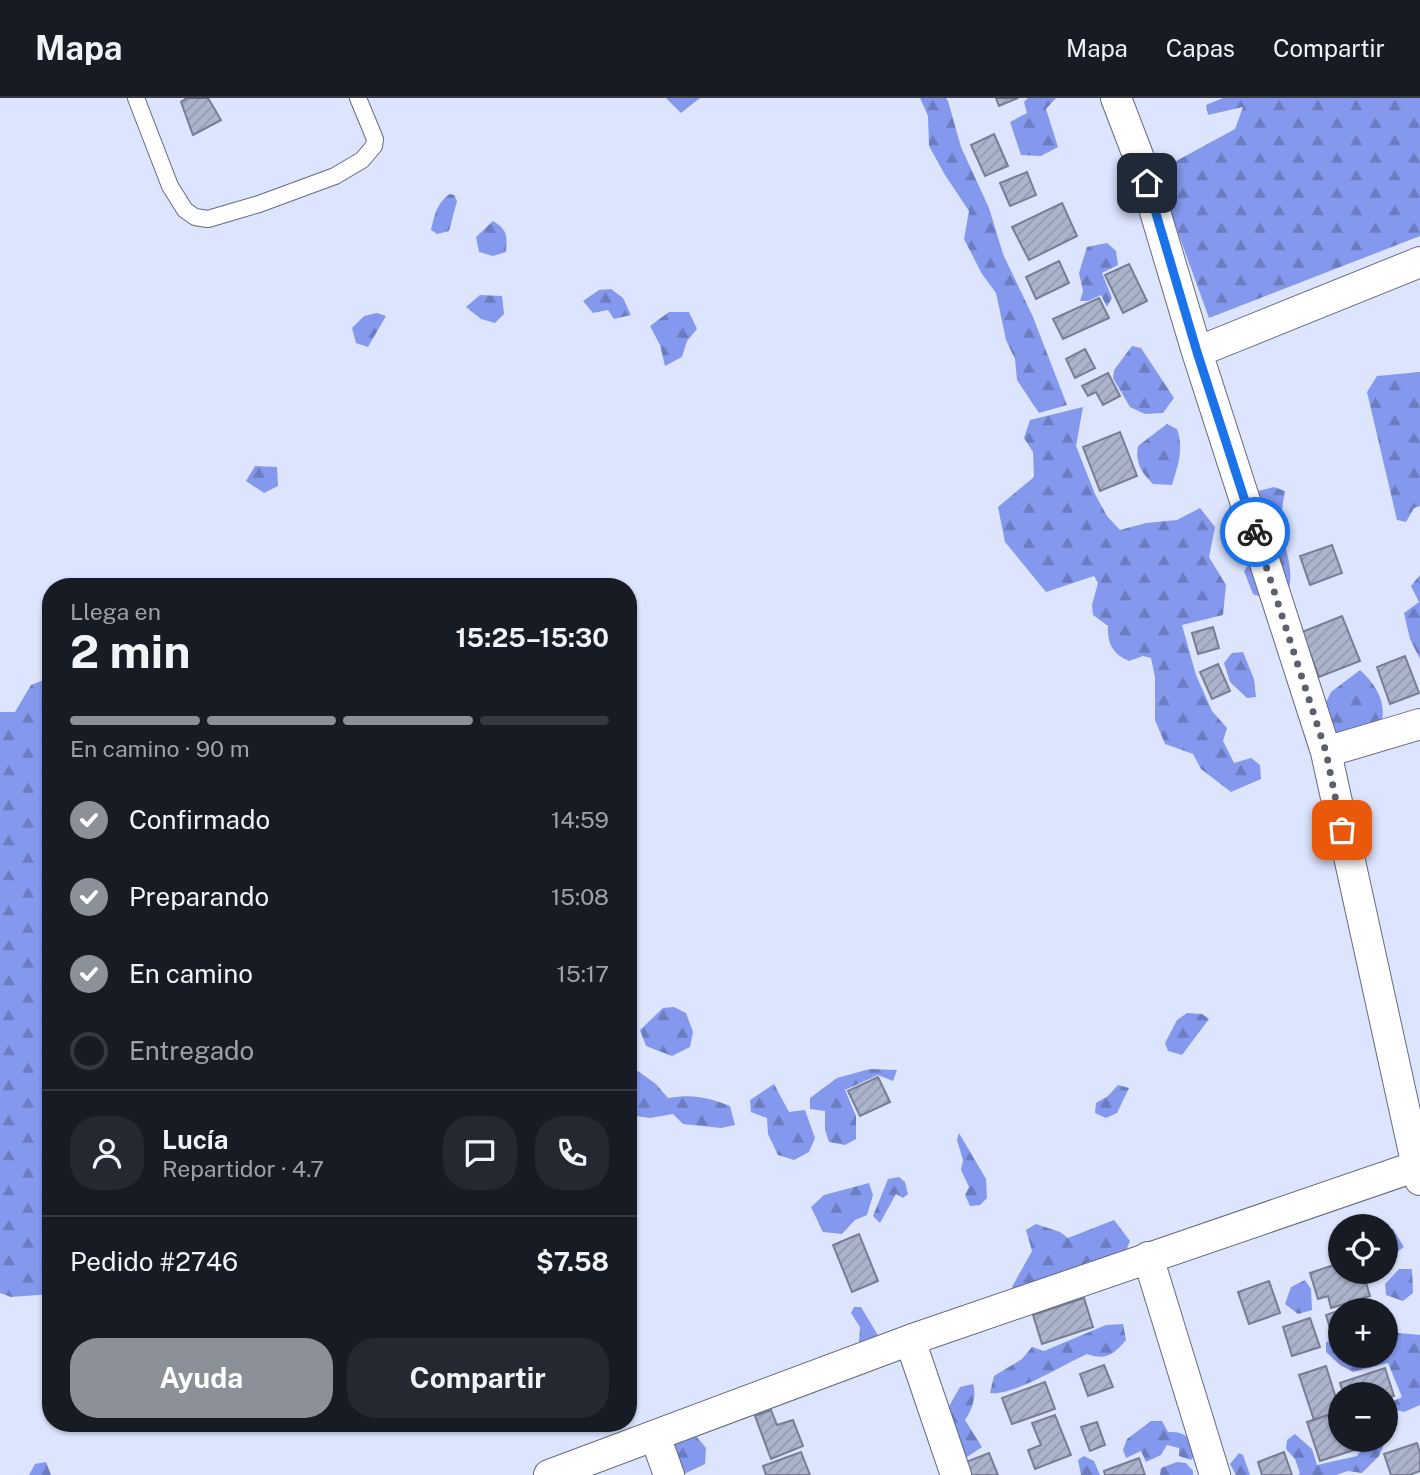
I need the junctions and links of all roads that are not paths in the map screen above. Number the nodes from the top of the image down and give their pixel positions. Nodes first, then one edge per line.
1 (136, 98) edge
2 (358, 98) edge
3 (1116, 98) edge
4 (1420, 262) edge
5 (1197, 352) junction
6 (1420, 724) edge
7 (1326, 752) junction
8 (1418, 1170) edge
9 (1148, 1257) junction
10 (910, 1340) junction
11 (655, 1436) junction
12 (549, 1475) edge
13 (669, 1475) edge
14 (956, 1475) edge
15 (1215, 1475) edge

1 - 2 lane
3 - 5 street
4 - 5 street
5 - 7 street
6 - 7 street
7 - 8 street
8 - 9 street
9 - 10 street
9 - 15 street
10 - 11 street
10 - 14 street
11 - 12 street
11 - 13 street

